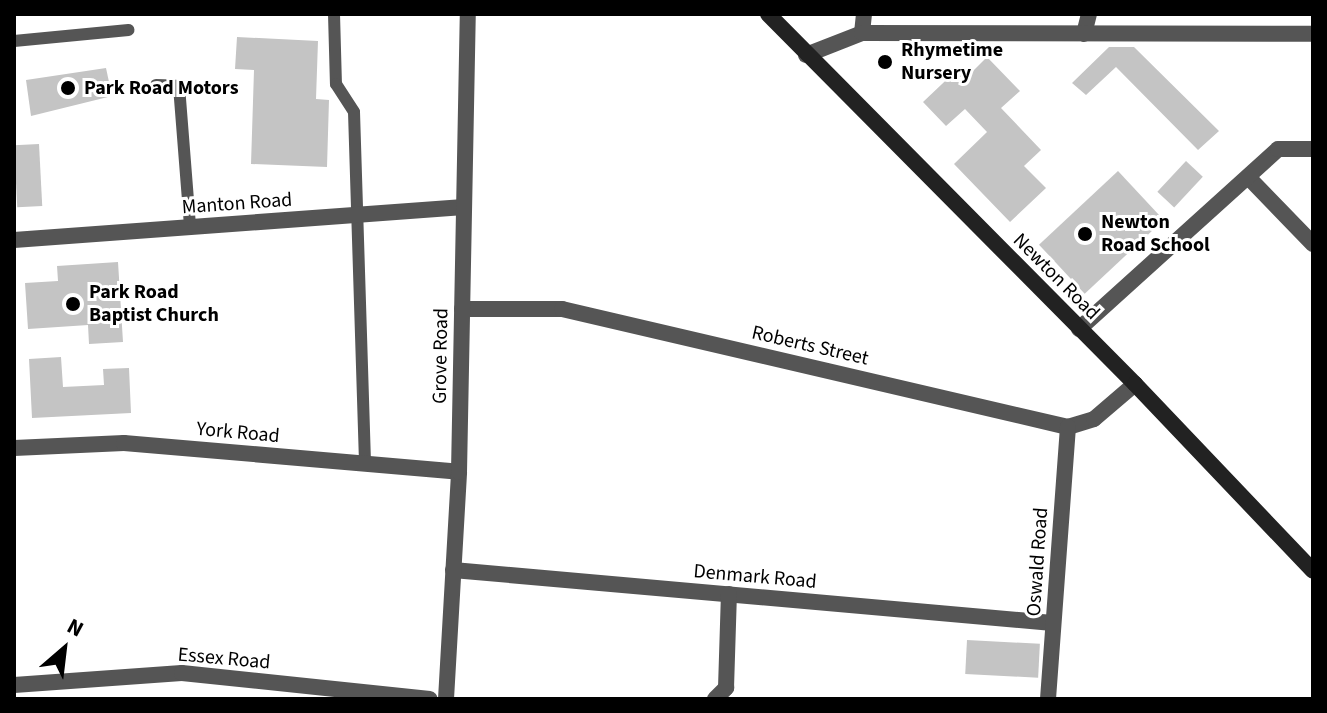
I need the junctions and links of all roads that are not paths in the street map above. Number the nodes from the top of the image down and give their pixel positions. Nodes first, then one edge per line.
1 (334, 14) edge
2 (468, 14) edge
3 (768, 14) edge
4 (864, 14) edge
5 (1089, 14) edge
6 (128, 30) dead end
7 (862, 33) junction
8 (1084, 34) junction
9 (1313, 34) edge
10 (14, 41) edge
11 (806, 55) junction
12 (156, 85) dead end
13 (1313, 149) edge
14 (1249, 178) junction
15 (464, 207) junction
16 (359, 215) junction
17 (190, 227) junction
18 (14, 240) edge
19 (1313, 244) edge
20 (462, 309) junction
21 (1079, 329) junction
22 (1135, 384) junction
23 (1068, 427) junction
24 (14, 448) edge
25 (365, 464) junction
26 (459, 472) junction
27 (453, 570) junction
28 (1313, 571) edge
29 (729, 594) junction
30 (1053, 623) junction
31 (14, 685) edge
32 (430, 699) edge
33 (446, 699) edge
34 (715, 699) edge
35 (1048, 699) edge

1 - 16 lane
2 - 15 street, Grove Road
3 - 11 street, Newton Road
4 - 7 street
5 - 8 street
6 - 10 lane
7 - 8 street
7 - 11 street
8 - 9 street
11 - 21 street, Newton Road
12 - 17 lane
13 - 14 street
14 - 19 street
14 - 21 street
15 - 16 street, Manton Road
15 - 20 street, Grove Road
16 - 17 street, Manton Road
16 - 25 lane
17 - 18 street, Manton Road
20 - 23 street, Roberts Street
20 - 26 street, Grove Road
21 - 22 street, Newton Road
22 - 23 street
22 - 28 street, Newton Road
23 - 30 street, Oswald Road
24 - 25 street, York Road
25 - 26 street, York Road
26 - 27 street, Grove Road
27 - 29 street, Denmark Road
27 - 33 street, Grove Road
29 - 30 street, Denmark Road
29 - 34 street
30 - 35 street, Oswald Road
31 - 32 street, Essex Road

